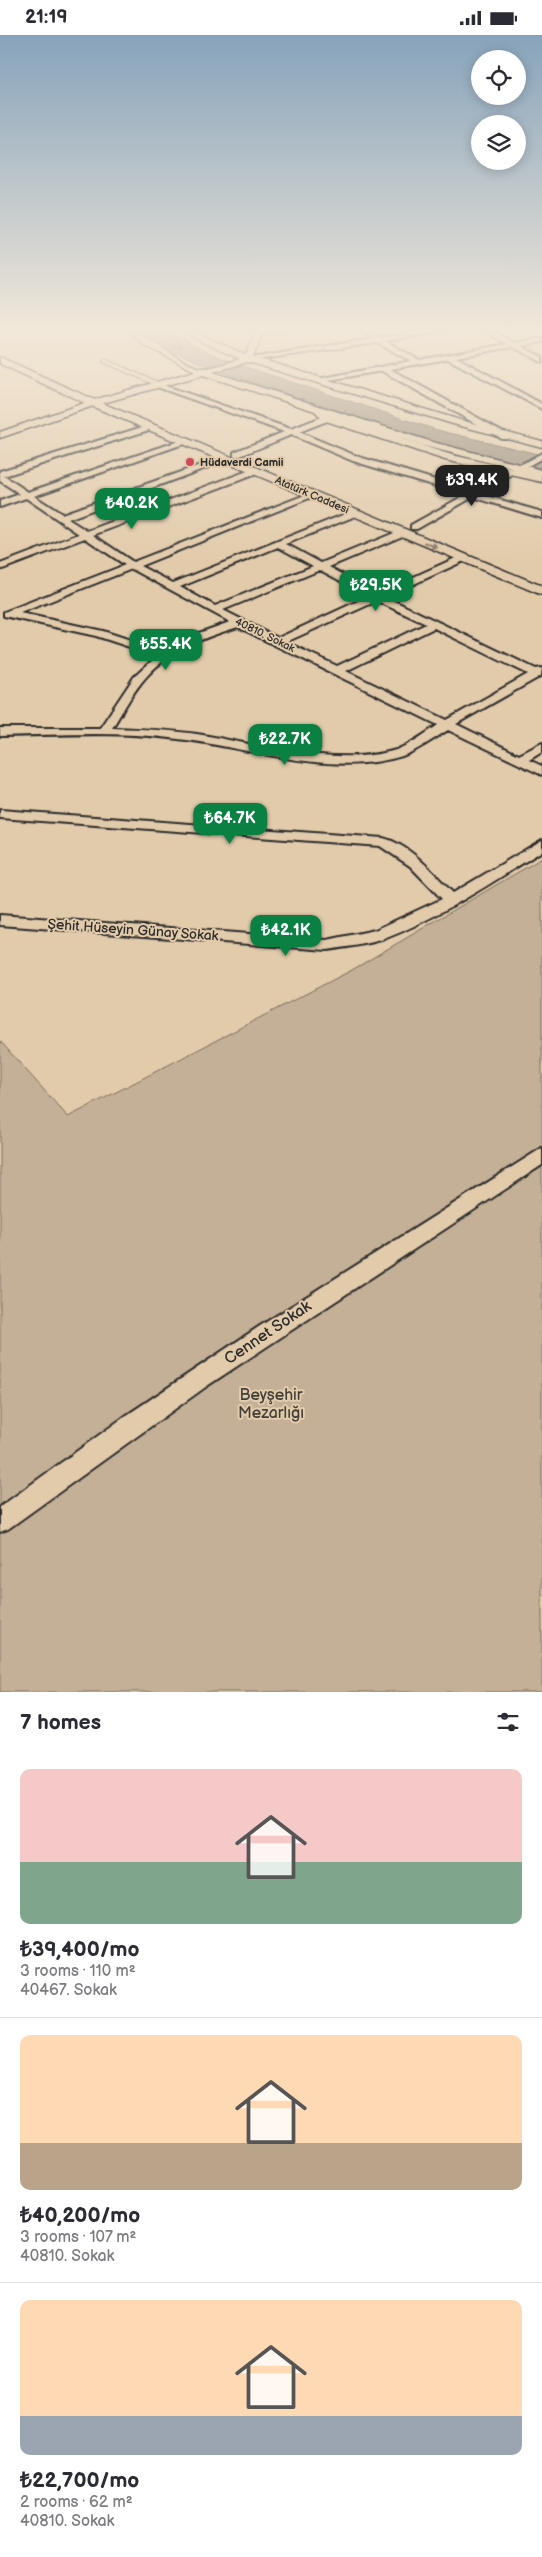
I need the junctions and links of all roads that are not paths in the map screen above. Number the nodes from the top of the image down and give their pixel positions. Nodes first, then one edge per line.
1 (80, 407) edge
2 (103, 407) edge
3 (121, 407) edge
4 (222, 407) edge
5 (313, 407) edge
6 (409, 407) edge
7 (454, 407) edge
8 (318, 409) junction
9 (327, 418) junction
10 (149, 427) junction
11 (291, 432) junction
12 (0, 435) edge
13 (505, 436) junction
14 (185, 442) junction
15 (542, 445) edge
16 (542, 455) edge
17 (232, 457) junction
18 (513, 470) junction
19 (256, 471) junction
20 (542, 473) edge
21 (0, 476) edge
22 (542, 479) edge
23 (472, 493) junction
24 (26, 495) junction
25 (313, 495) junction
26 (0, 504) edge
27 (355, 513) junction
28 (542, 515) edge
29 (60, 518) junction
30 (414, 527) junction
31 (402, 533) junction
32 (85, 534) junction
33 (281, 545) junction
34 (463, 558) junction
35 (133, 566) junction
36 (322, 566) junction
37 (0, 567) edge
38 (542, 578) edge
39 (172, 587) junction
40 (542, 591) edge
41 (378, 597) junction
42 (215, 610) junction
43 (4, 613) edge
44 (239, 623) junction
45 (435, 624) junction
46 (278, 641) junction
47 (164, 655) junction
48 (338, 670) junction
49 (539, 672) edge
50 (446, 725) junction
51 (104, 731) junction
52 (0, 732) edge
53 (542, 747) edge
54 (520, 760) junction
55 (542, 771) edge
56 (0, 814) edge
57 (542, 845) edge
58 (452, 900) junction
59 (0, 920) edge
60 (542, 1156) edge
61 (0, 1521) edge

1 - 12 street
2 - 10 main road, Atatürk Caddesi
3 - 17 main road, Atatürk Caddesi
4 - 11 street
5 - 8 street
6 - 13 street
7 - 13 street
8 - 9 street
8 - 18 street
9 - 11 street
9 - 18 street
10 - 14 main road, Atatürk Caddesi
10 - 21 street
11 - 17 street
11 - 23 street
13 - 15 street
14 - 17 main road, Atatürk Caddesi
14 - 24 street
16 - 18 street
17 - 19 main road, Atatürk Caddesi
17 - 29 street
17 - 30 main road, Atatürk Caddesi
18 - 20 street
18 - 22 street
18 - 23 street
19 - 25 main road, Atatürk Caddesi
19 - 32 street
21 - 24 street, 40810. Sokak
23 - 28 street
23 - 30 street
24 - 26 street
24 - 29 street, 40810. Sokak
25 - 27 main road, Atatürk Caddesi
25 - 35 street
27 - 31 main road, Atatürk Caddesi
27 - 33 street
29 - 32 street, 40810. Sokak
30 - 38 main road, Atatürk Caddesi
31 -> 34 main road, Atatürk Caddesi
31 - 36 street
32 - 35 street, 40810. Sokak
32 - 37 street
33 - 36 street
33 - 39 street
34 - 40 main road, Atatürk Caddesi
34 - 41 street
35 - 39 street, 40810. Sokak
35 - 43 street
36 - 41 street
36 - 42 street
39 - 42 street, 40810. Sokak
41 - 45 street
41 - 46 street
42 - 44 street, 40810. Sokak
43 - 47 street
44 - 46 street, 40810. Sokak
44 - 47 street
45 - 48 street
45 - 49 street
46 - 48 street, 40810. Sokak
47 - 51 street
48 - 50 street, 40810. Sokak
49 - 50 street
50 - 51 street
50 - 54 street, 40810. Sokak
51 - 52 street
53 - 54 street
54 - 55 street, 40810. Sokak
56 - 58 street
57 - 58 street, Şehit Hüseyin Günay Sokak
58 - 59 street, Şehit Hüseyin Günay Sokak
60 - 61 street, Cennet Sokak

